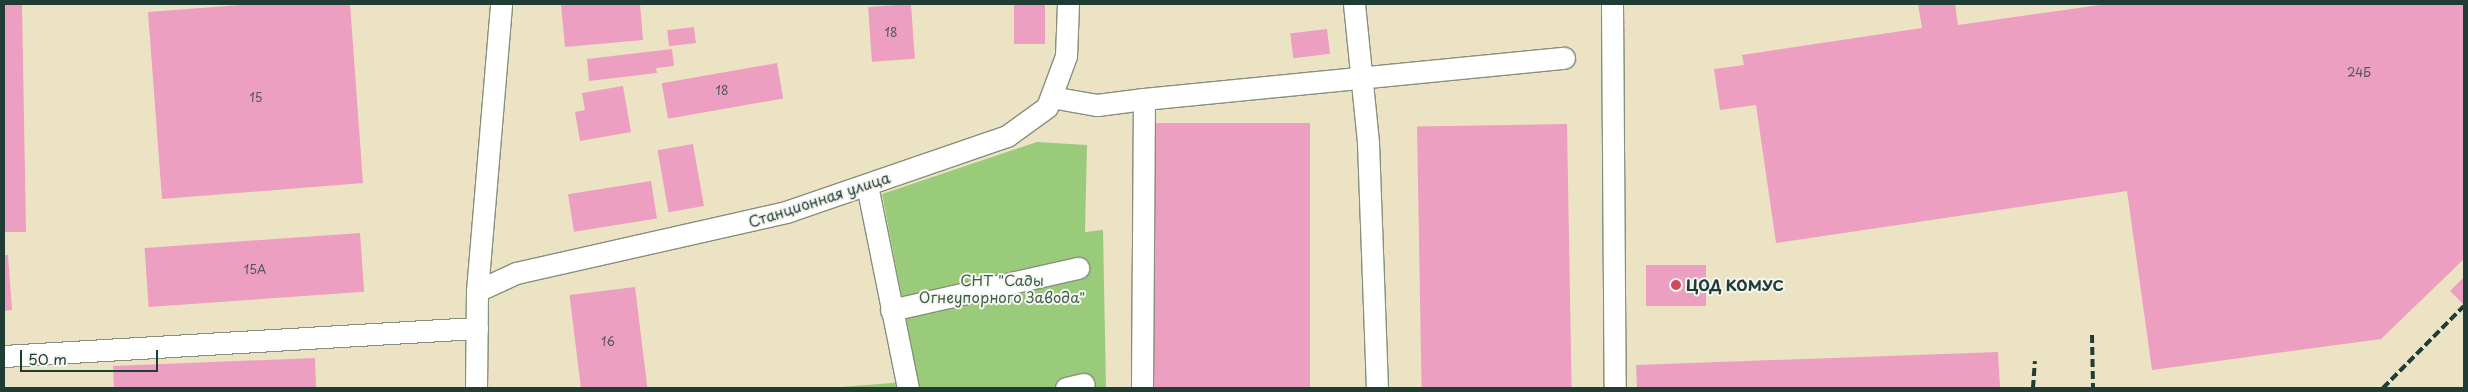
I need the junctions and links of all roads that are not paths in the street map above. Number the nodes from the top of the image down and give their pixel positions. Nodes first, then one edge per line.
1 (501, 4) edge
2 (1068, 4) edge
3 (1354, 4) edge
4 (1612, 4) edge
5 (1564, 58) dead end
6 (1362, 81) junction
7 (1051, 97) junction
8 (1144, 99) junction
9 (866, 185) junction
10 (1078, 268) dead end
11 (477, 291) junction
12 (891, 310) junction
13 (477, 328) junction
14 (4, 356) edge
15 (476, 388) edge
16 (908, 388) edge
17 (1142, 388) edge
18 (1377, 388) edge
19 (1615, 388) edge

1 - 11 street
2 - 7 street, Станционная улица
3 - 6 street
4 - 19 street
5 - 6 street
6 - 8 street
6 - 18 street
7 - 8 street
7 - 9 street, Станционная улица
8 - 17 street
9 - 11 street, Станционная улица
9 - 12 street
10 - 12 street
11 - 13 street
12 - 16 street
13 - 14 street
13 - 15 street

